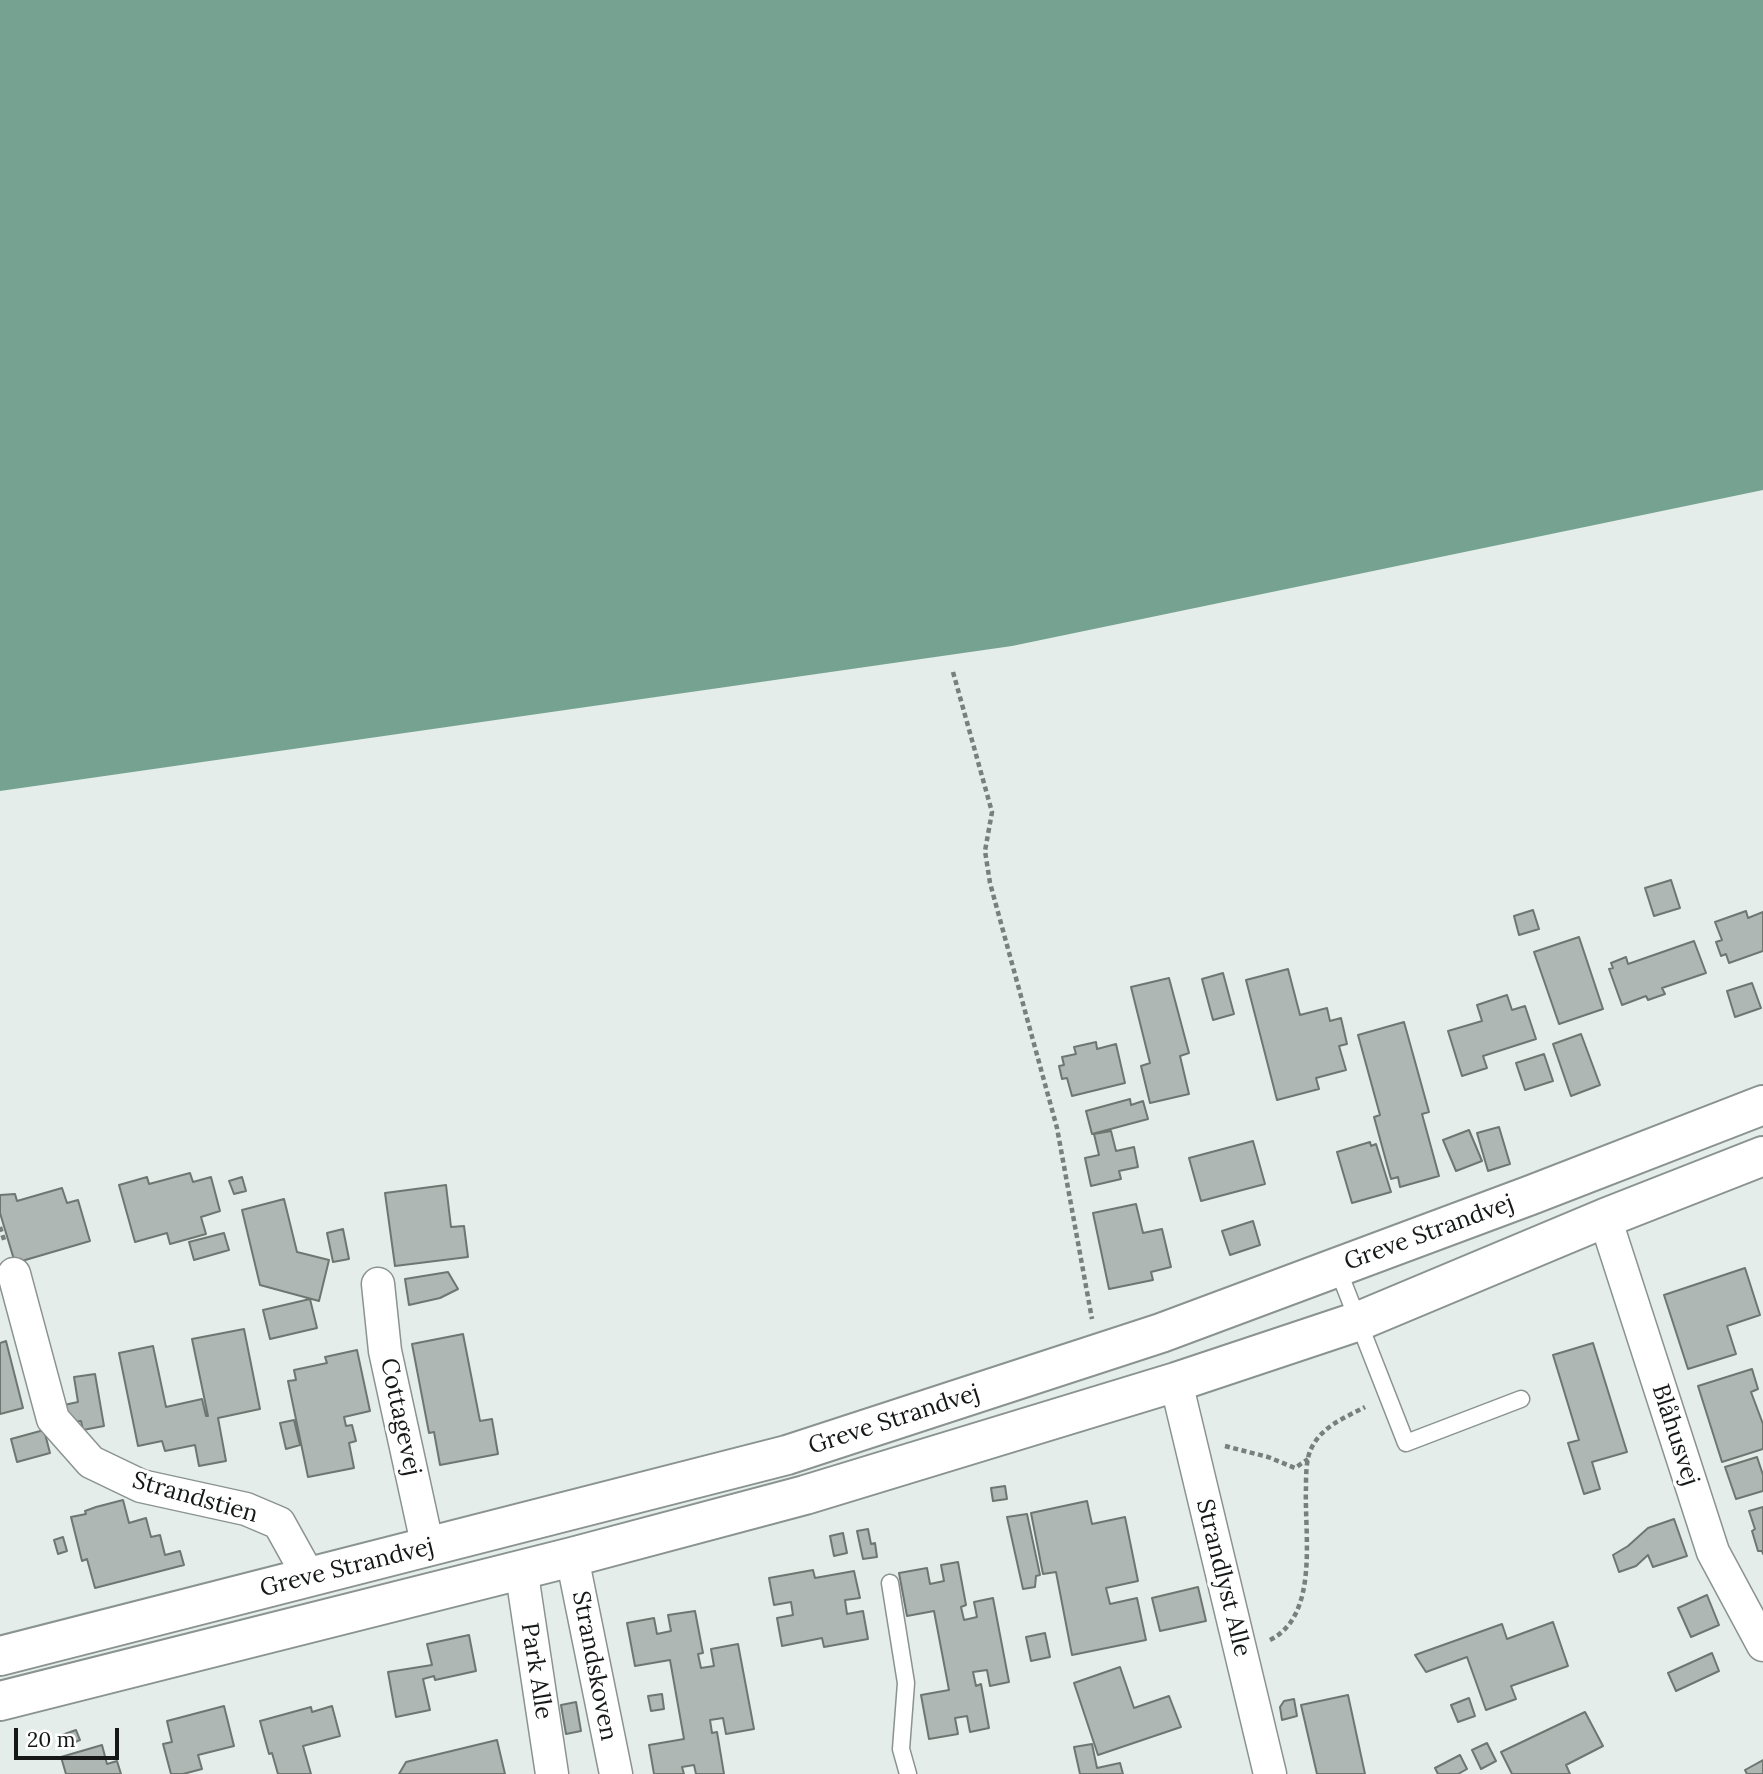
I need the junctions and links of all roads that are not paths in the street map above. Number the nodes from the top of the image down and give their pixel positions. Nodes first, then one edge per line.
1 (1763, 1105) edge
2 (1763, 1156) edge
3 (1605, 1218) junction
4 (1337, 1268) junction
5 (14, 1274) dead end
6 (378, 1284) dead end
7 (1359, 1321) junction
8 (1176, 1382) junction
9 (1521, 1399) dead end
10 (428, 1548) junction
11 (572, 1557) junction
12 (521, 1569) junction
13 (309, 1577) junction
14 (890, 1583) dead end
15 (1763, 1645) edge
16 (0, 1656) edge
17 (0, 1701) edge
18 (552, 1774) edge
19 (616, 1774) edge
20 (908, 1774) edge
21 (1270, 1774) edge

1 - 4 main road, Greve Strandvej
2 - 3 main road, Greve Strandvej
3 - 7 main road, Greve Strandvej
3 - 15 street, Blåhusvej
4 - 7 lane
4 - 10 main road, Greve Strandvej
5 - 13 street, Strandstien
6 - 10 street, Cottagevej
7 - 8 main road, Greve Strandvej
7 - 9 lane
8 - 11 main road, Greve Strandvej
8 - 21 street, Strandlyst Alle
10 - 13 main road, Greve Strandvej
11 - 12 main road, Greve Strandvej
11 - 19 street, Strandskoven
12 - 17 main road, Greve Strandvej
12 - 18 street, Park Alle
13 - 16 main road, Greve Strandvej
14 - 20 lane

